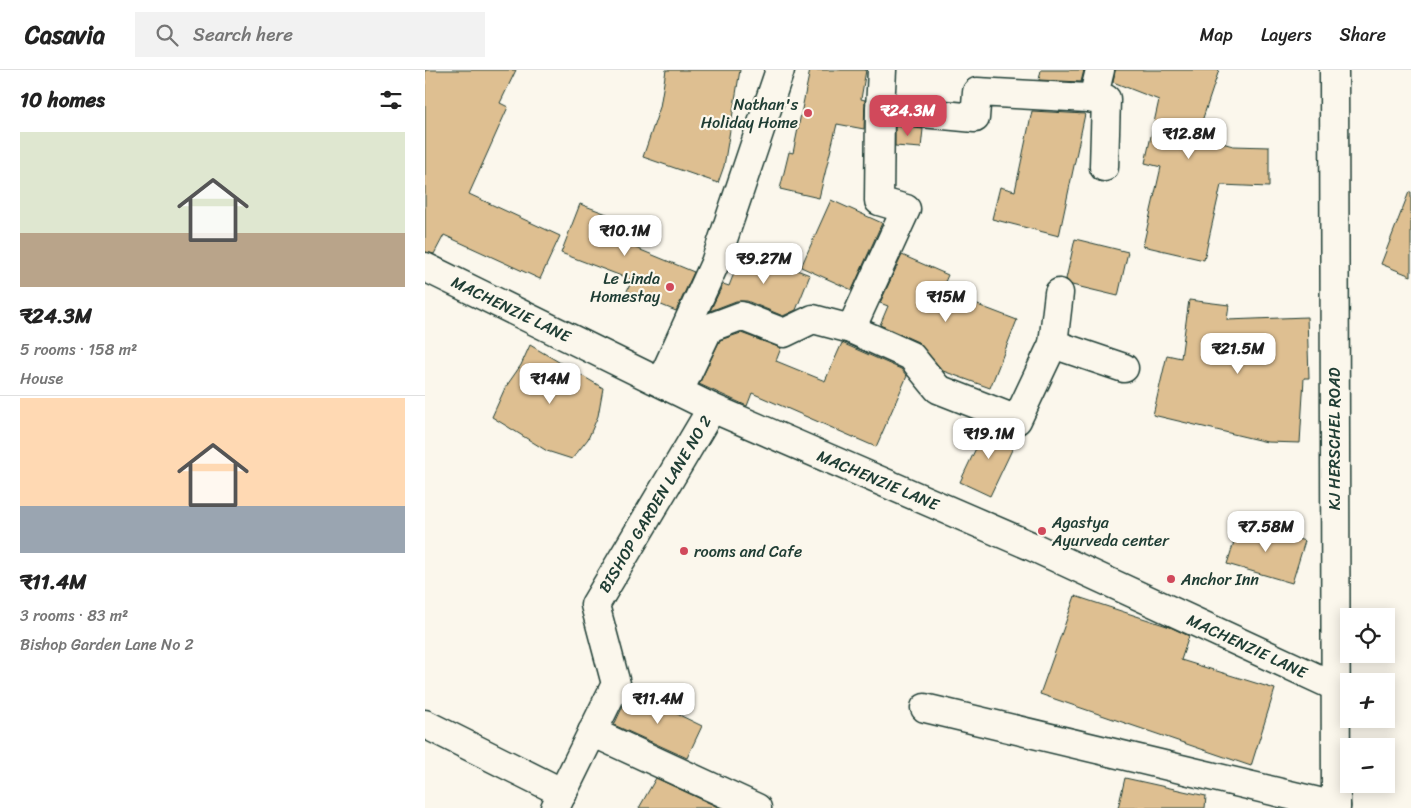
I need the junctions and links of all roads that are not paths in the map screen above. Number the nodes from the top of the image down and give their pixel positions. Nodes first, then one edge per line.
1 (780, 70) edge
2 (882, 70) edge
3 (1100, 70) edge
4 (1334, 70) edge
5 (1093, 99) junction
6 (880, 109) junction
7 (1104, 167) dead end
8 (427, 272) edge
9 (1059, 293) dead end
10 (851, 329) junction
11 (1053, 344) junction
12 (1124, 368) dead end
13 (670, 386) junction
14 (712, 408) junction
15 (1334, 686) junction
16 (925, 708) dead end
17 (425, 724) edge
18 (592, 732) junction
19 (559, 800) edge
20 (1336, 807) edge
21 (757, 808) edge

1 - 13 street
2 - 6 street
3 - 5 street
4 - 15 street, KJ HERSCHEL ROAD
5 - 6 street
5 - 7 street
6 - 10 street
8 - 13 street, MACHENZIE LANE
9 - 11 street
10 - 11 street
10 - 13 street
11 - 12 street
13 - 14 street, MACHENZIE LANE
14 - 15 street, MACHENZIE LANE
14 - 18 street, BISHOP GARDEN LANE NO 2
15 - 20 street, KJ HERSCHEL ROAD
16 - 20 street
17 - 19 street, BISHOP GARDEN LANE NO 2
18 - 19 street, BISHOP GARDEN LANE NO 2
18 - 21 street

